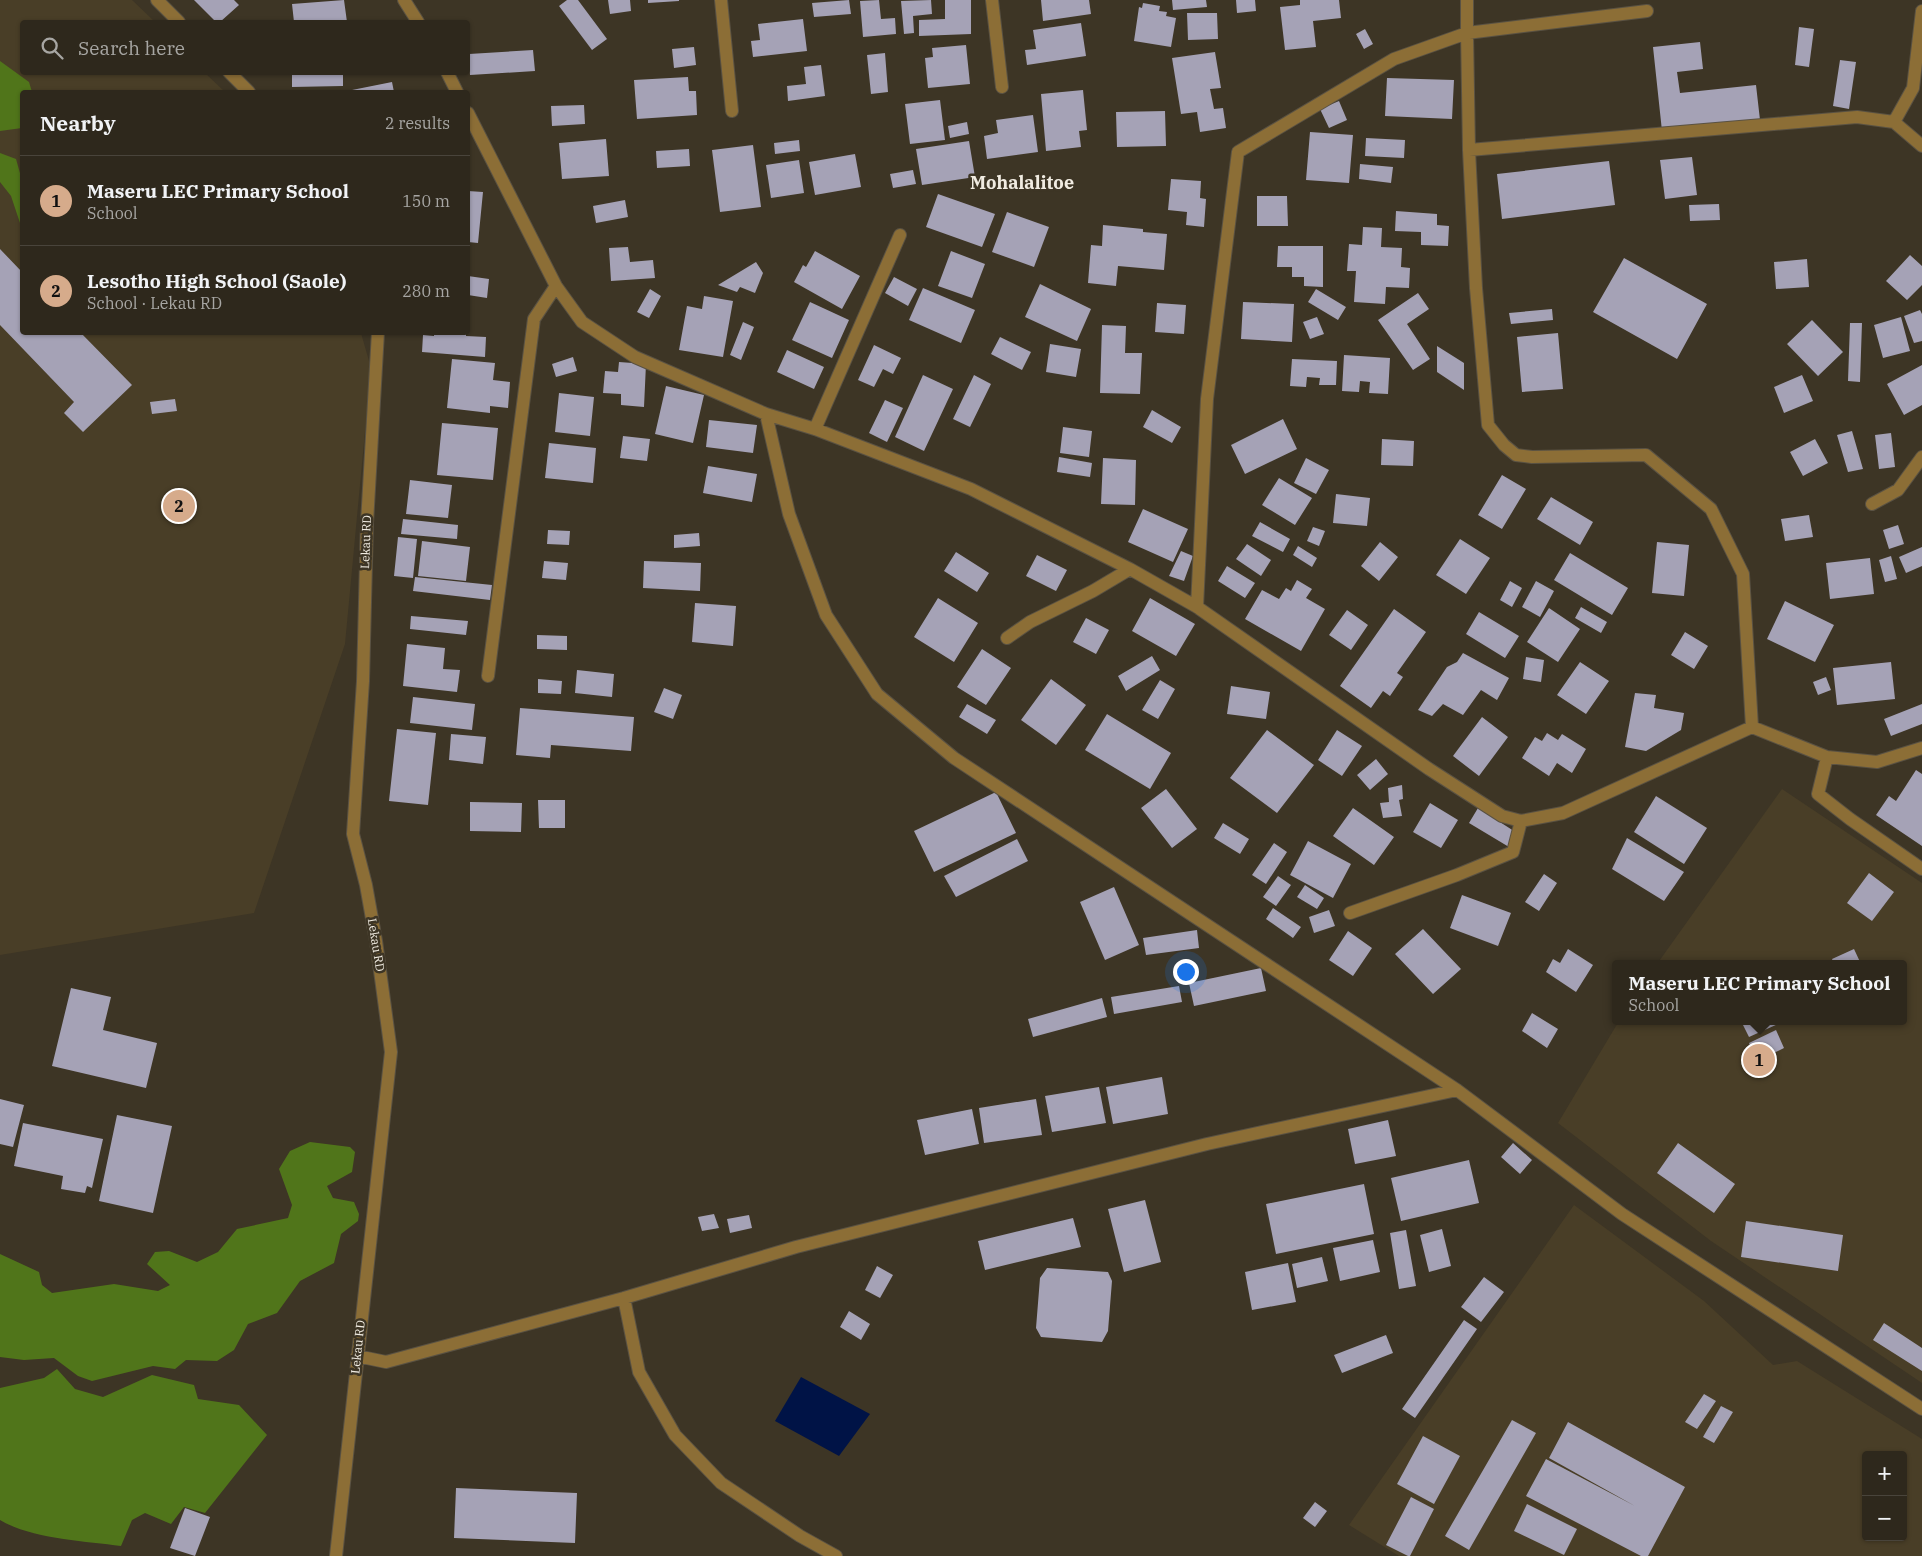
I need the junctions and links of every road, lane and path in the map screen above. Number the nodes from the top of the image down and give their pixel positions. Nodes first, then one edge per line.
1 (157, 0) edge
2 (404, 0) edge
3 (721, 0) edge
4 (992, 0) edge
5 (1467, 0) edge
6 (1647, 11) dead end
7 (1922, 11) edge
8 (177, 20) edge
9 (417, 20) edge
10 (1467, 33) junction
11 (232, 75) edge
12 (448, 75) edge
13 (1002, 88) dead end
14 (1918, 88) edge
15 (247, 90) edge
16 (456, 90) edge
17 (732, 111) dead end
18 (470, 117) edge
19 (1894, 122) junction
20 (1922, 146) edge
21 (1469, 150) junction
22 (900, 235) dead end
23 (556, 286) junction
24 (378, 335) edge
25 (766, 414) junction
26 (815, 429) junction
27 (1922, 457) edge
28 (1872, 504) dead end
29 (1130, 568) junction
30 (1197, 607) junction
31 (1007, 638) dead end
32 (488, 676) dead end
33 (1752, 727) junction
34 (1922, 748) edge
35 (1827, 757) junction
36 (1521, 821) junction
37 (1922, 869) edge
38 (1350, 913) dead end
39 (1457, 1090) junction
40 (624, 1298) junction
41 (357, 1356) junction
42 (1922, 1409) edge
43 (336, 1556) edge
44 (836, 1556) edge

1 - 8 street
2 - 9 street
3 - 17 street
4 - 13 street
5 - 10 street
6 - 10 street
7 - 14 street
10 - 21 street
10 - 30 street
11 - 15 street
12 - 16 street
14 - 19 street
18 - 23 street
19 - 20 street
19 - 21 street
21 - 33 street
22 - 26 street
23 - 25 street
23 - 32 street
24 - 41 street, Lekau RD
25 - 26 street
25 - 39 street
26 - 29 street
27 - 28 street
29 - 30 street
29 - 31 street
30 - 36 street
33 - 35 street
33 - 36 street
34 - 35 street
35 - 37 street
36 - 38 street
39 - 40 street
39 - 42 street
40 - 41 street
40 - 44 street
41 - 43 street, Lekau RD

